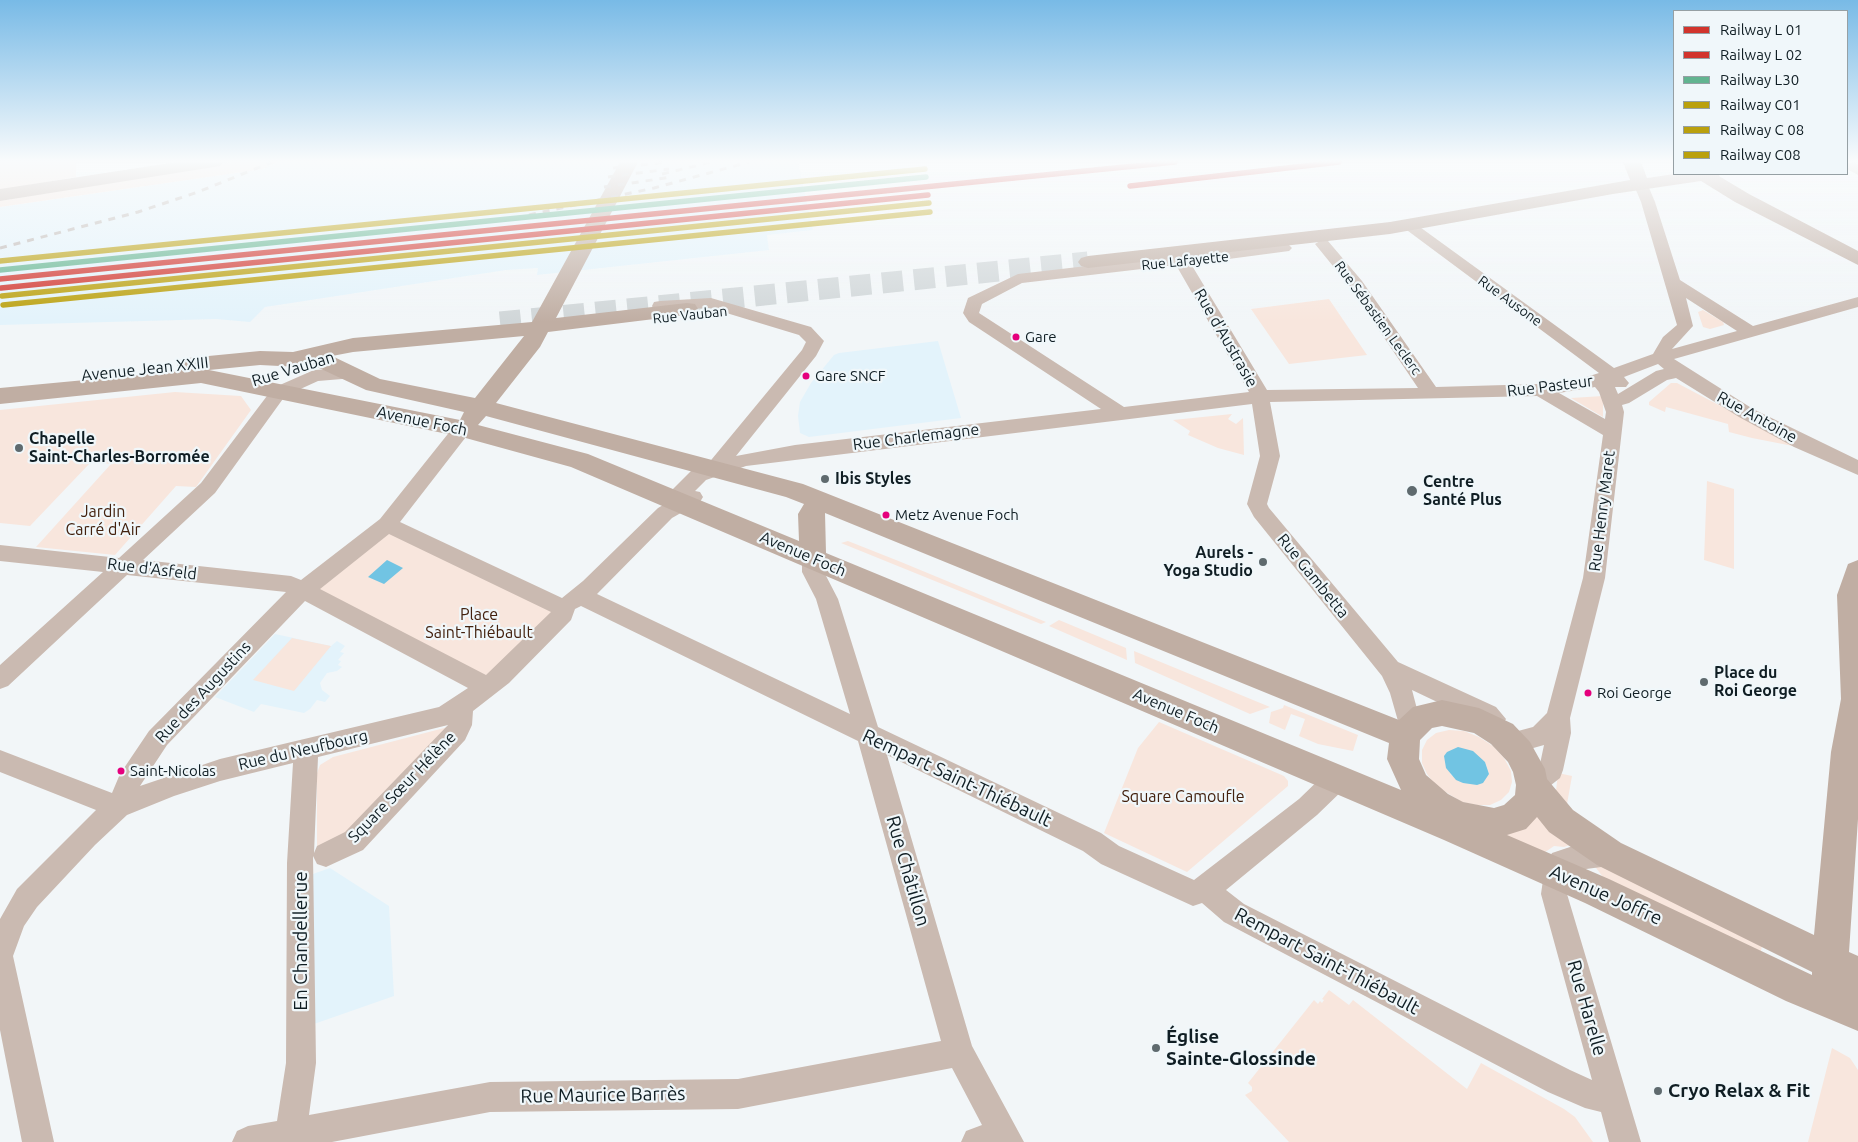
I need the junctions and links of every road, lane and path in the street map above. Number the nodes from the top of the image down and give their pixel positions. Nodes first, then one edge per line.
1 (600, 215) edge
2 (1463, 215) edge
3 (1652, 215) edge
4 (1775, 215) edge
5 (1399, 227) junction
6 (1325, 241) junction
7 (1284, 248) junction
8 (1858, 259) edge
9 (1182, 262) junction
10 (1086, 265) junction
11 (1672, 282) junction
12 (1858, 302) edge
13 (687, 309) dead end
14 (500, 322) tunnel mouth
15 (540, 327) junction
16 (1752, 333) junction
17 (371, 343) junction
18 (260, 358) junction
19 (1661, 358) junction
20 (290, 359) junction
21 (323, 361) junction
22 (1678, 372) junction
23 (348, 374) junction
24 (200, 376) junction
25 (1606, 377) junction
26 (0, 383) edge
27 (242, 384) junction
28 (1540, 390) junction
29 (279, 392) junction
30 (1431, 393) junction
31 (0, 396) edge
32 (1260, 398) junction
33 (1619, 406) junction
34 (481, 408) junction
35 (1120, 413) junction
36 (462, 429) junction
37 (1612, 432) junction
38 (1858, 468) edge
39 (714, 469) junction
40 (1265, 476) joint
41 (820, 500) junction
42 (680, 502) junction
43 (387, 524) junction
44 (0, 552) edge
45 (813, 558) junction
46 (123, 566) junction
47 (1858, 571) edge
48 (850, 574) junction
49 (304, 589) junction
50 (827, 599) junction
51 (572, 602) junction
52 (1856, 656) edge
53 (1390, 669) junction
54 (0, 678) edge
55 (488, 687) junction
56 (856, 699) junction
57 (804, 704) junction
58 (461, 706) junction
59 (1558, 718) junction
60 (1407, 732) junction
61 (867, 735) junction
62 (1510, 742) junction
63 (306, 749) junction
64 (0, 761) edge
65 (1337, 779) junction
66 (1532, 785) junction
67 (1379, 797) joint
68 (118, 807) junction
69 (1458, 823) junction
70 (1610, 854) junction
71 (313, 859) junction
72 (1557, 873) junction
73 (1207, 888) junction
74 (1, 951) edge
75 (1844, 968) edge
76 (1844, 1006) edge
77 (1858, 1023) edge
78 (959, 1052) junction
79 (1613, 1100) junction
80 (291, 1133) junction
81 (996, 1140) edge
82 (38, 1142) edge
83 (248, 1142) edge
84 (1625, 1142) edge

1 - 15 main road
2 - 5 main road, Rue Lafayette
3 - 11 street
4 - 8 main road
5 - 6 main road, Rue Lafayette
5 - 25 street, Rue Ausone
6 - 7 main road, Rue Lafayette
6 - 10 main road, Rue Lafayette
6 - 30 street, Rue Sébastien Leclerc
7 - 9 street, Rue Lafayette
7 - 10 main road, Rue Lafayette
9 - 10 street, Rue Lafayette
9 - 32 street, Rue d'Austrasie
10 - 35 street
11 - 16 street
11 - 19 street
12 - 16 street, Rue Pasteur
13 - 15 main road, Rue Vauban
14 - 18 main road, Rue Vauban
15 - 17 main road, Rue Vauban
15 - 34 main road
15 - 39 street, Rue Vauban
16 - 19 street, Rue Pasteur
17 - 20 main road, Rue Vauban
17 - 21 main road, Rue Vauban
18 - 20 main road, Avenue Jean XXIII
18 - 26 main road, Avenue Jean XXIII
19 - 22 street, Rue Antoine
19 - 25 street, Rue Pasteur
20 - 21 main road, Avenue Foch
21 - 23 main road, Avenue Foch
21 - 24 main road
21 - 27 main road, Rue Vauban
22 - 33 street
22 - 38 street, Rue Antoine
23 - 29 street, Avenue Foch
23 - 34 main road, Avenue Foch
24 - 27 main road, Avenue Jean XXIII
24 - 31 main road, Avenue Jean XXIII
25 - 28 street, Rue Pasteur
25 - 33 street, Rue Henry Maret
27 - 29 main road, Avenue Jean XXIII
28 - 30 street, Rue Pasteur
28 - 37 street, Rue Henry Maret
29 - 36 main road, Avenue Foch
29 - 46 street
30 - 32 street, Rue Pasteur
32 - 35 street, Rue Pasteur
32 - 40 street, Rue d'Austrasie
33 - 37 street, Rue Henry Maret
34 - 36 main road
34 - 39 main road, Avenue Foch
35 - 39 street, Rue Charlemagne
36 - 42 main road, Avenue Foch
36 - 43 street
37 - 59 street, Rue Henry Maret
39 - 41 main road, Avenue Foch
39 - 42 street
40 - 53 street, Rue Gambetta
41 - 45 main road
41 - 60 main road, Avenue Foch
42 - 45 main road, Avenue Foch
42 - 51 street
43 - 49 street
43 - 51 street
44 - 46 street, Rue d'Asfeld
45 - 48 main road, Avenue Foch
45 - 50 street, Rue Châtillon
46 - 49 street, Rue d'Asfeld
46 - 54 street
47 - 52 main road
48 - 50 street
48 - 65 main road, Avenue Foch
49 - 55 street
49 - 68 street, Rue des Augustins
50 - 56 street, Rue Châtillon
51 - 55 street
51 - 57 street, Rempart Saint-Thiébault
52 - 75 main road
53 - 60 street, Rue Gambetta
53 - 62 street, Rue Gambetta
55 - 58 street
56 - 57 street, Rempart Saint-Thiébault
56 - 61 street, Rue Châtillon
57 - 61 street, Rempart Saint-Thiébault
58 - 63 street, Rue du Neufbourg
58 - 71 street, Square Sœur Hélène
59 - 62 street
59 - 66 street
60 - 62 main road
60 - 69 main road
61 - 73 street, Rempart Saint-Thiébault
61 - 78 street, Rue Châtillon
62 - 66 main road
63 - 68 street, Rue du Neufbourg
63 - 71 street, En Chandellerue
64 - 68 street
65 - 67 main road, Avenue Foch
65 - 73 street
66 - 69 main road
66 - 70 main road
67 - 69 main road, Avenue Joffre
68 - 74 street
69 - 72 main road, Avenue Joffre
70 - 72 street
70 - 75 main road
71 - 80 street, En Chandellerue
72 - 76 main road, Avenue Joffre
72 - 79 street, Rue Harelle
73 - 79 street, Rempart Saint-Thiébault
74 - 82 street
75 - 76 main road
76 - 77 street, Avenue Joffre
78 - 80 street, Rue Maurice Barrès
78 - 81 street, Rue Châtillon
79 - 84 street, Rue Harelle
80 - 83 street, Rue Maurice Barrès

